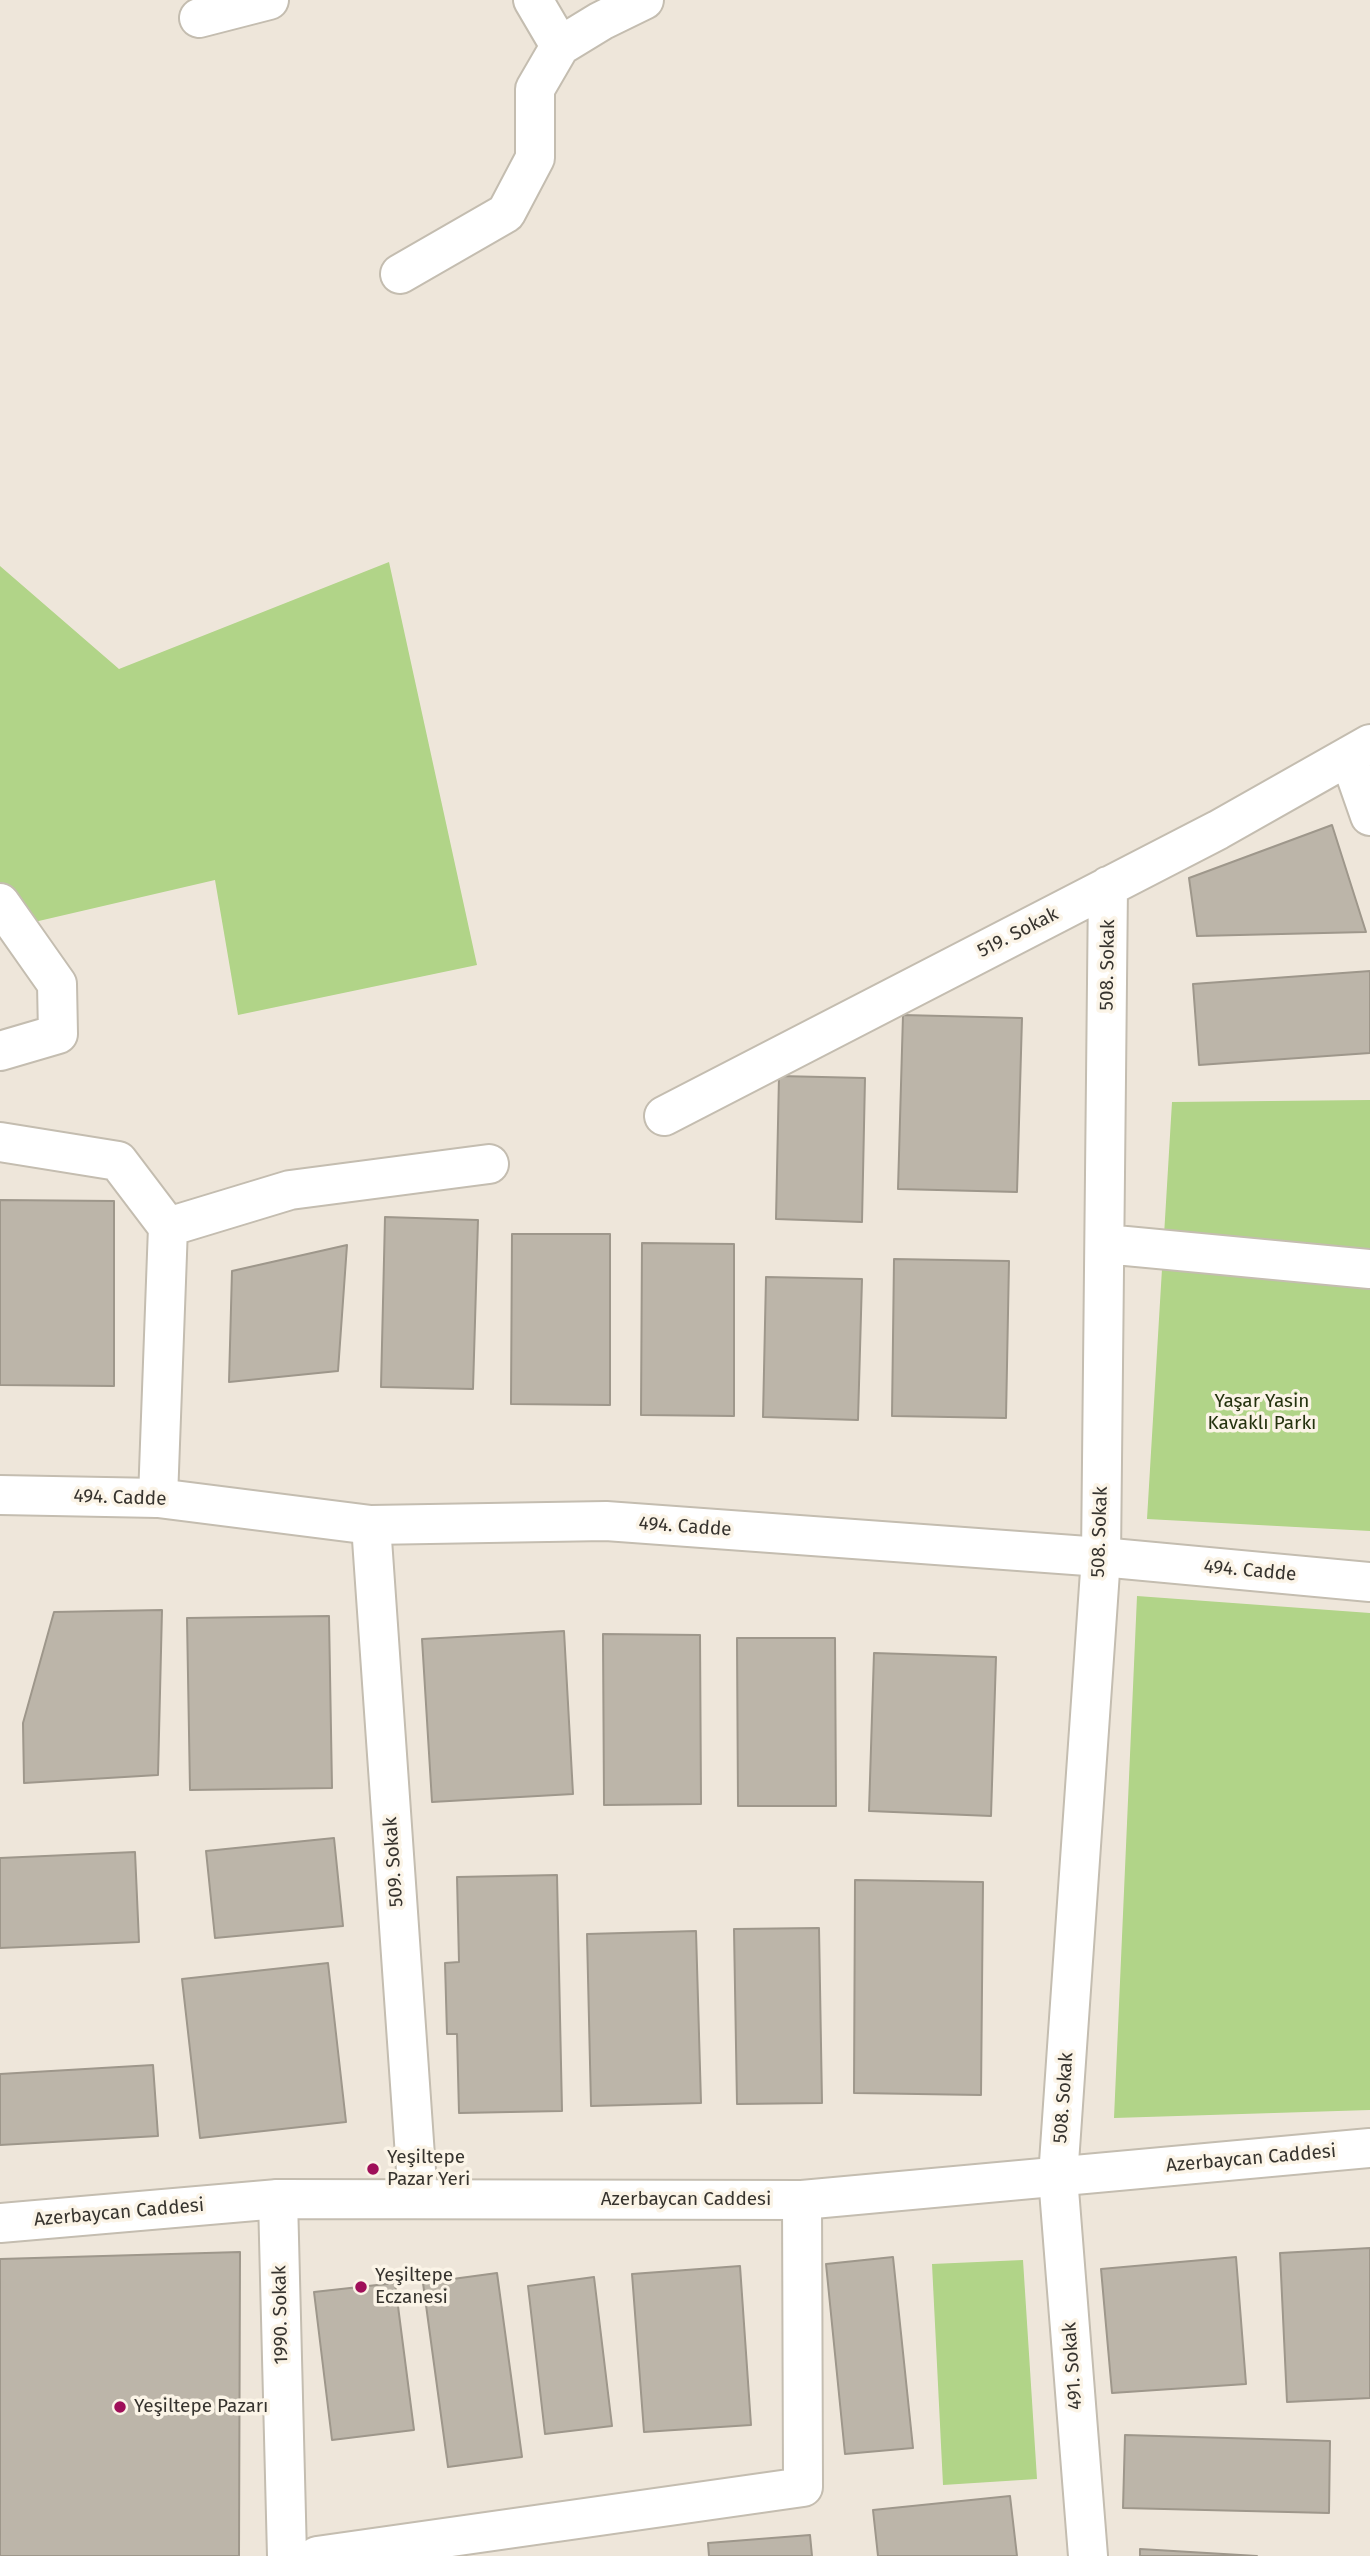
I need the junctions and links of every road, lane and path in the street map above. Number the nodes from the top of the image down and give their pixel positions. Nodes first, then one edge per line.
1 (269, 0) edge
2 (533, 0) edge
3 (644, 0) edge
4 (199, 18) dead end
5 (560, 46) junction
6 (400, 274) dead end
7 (1359, 750) edge
8 (1370, 816) edge
9 (1108, 887) junction
10 (0, 903) edge
11 (0, 1051) edge
12 (664, 1116) dead end
13 (0, 1142) edge
14 (489, 1164) dead end
15 (168, 1227) junction
16 (1105, 1244) junction
17 (1370, 1269) edge
18 (158, 1498) junction
19 (2, 1503) edge
20 (370, 1525) junction
21 (1101, 1557) junction
22 (1370, 1582) edge
23 (1370, 2148) edge
24 (1058, 2177) junction
25 (278, 2199) junction
26 (418, 2199) junction
27 (802, 2200) junction
28 (0, 2223) edge
29 (287, 2556) edge
30 (317, 2556) edge
31 (1087, 2556) edge

1 - 4 street
2 - 5 street
3 - 5 street
5 - 6 street
7 - 8 street
7 - 9 street, 519. Sokak
9 - 12 street, 519. Sokak
9 - 16 street, 508. Sokak
10 - 11 street
13 - 15 street
14 - 15 street
15 - 18 street
16 - 17 street
16 - 21 street, 508. Sokak
18 - 19 street, 494. Cadde
18 - 20 street, 494. Cadde
20 - 21 street, 494. Cadde
20 - 26 street, 509. Sokak
21 - 22 street, 494. Cadde
21 - 24 street, 508. Sokak
23 - 24 street, Azerbaycan Caddesi
24 - 27 street, Azerbaycan Caddesi
24 - 31 street, 491. Sokak
25 - 26 street, Azerbaycan Caddesi
25 - 28 street, Azerbaycan Caddesi
25 - 29 street, 1990. Sokak
26 - 27 street, Azerbaycan Caddesi
27 - 30 street

